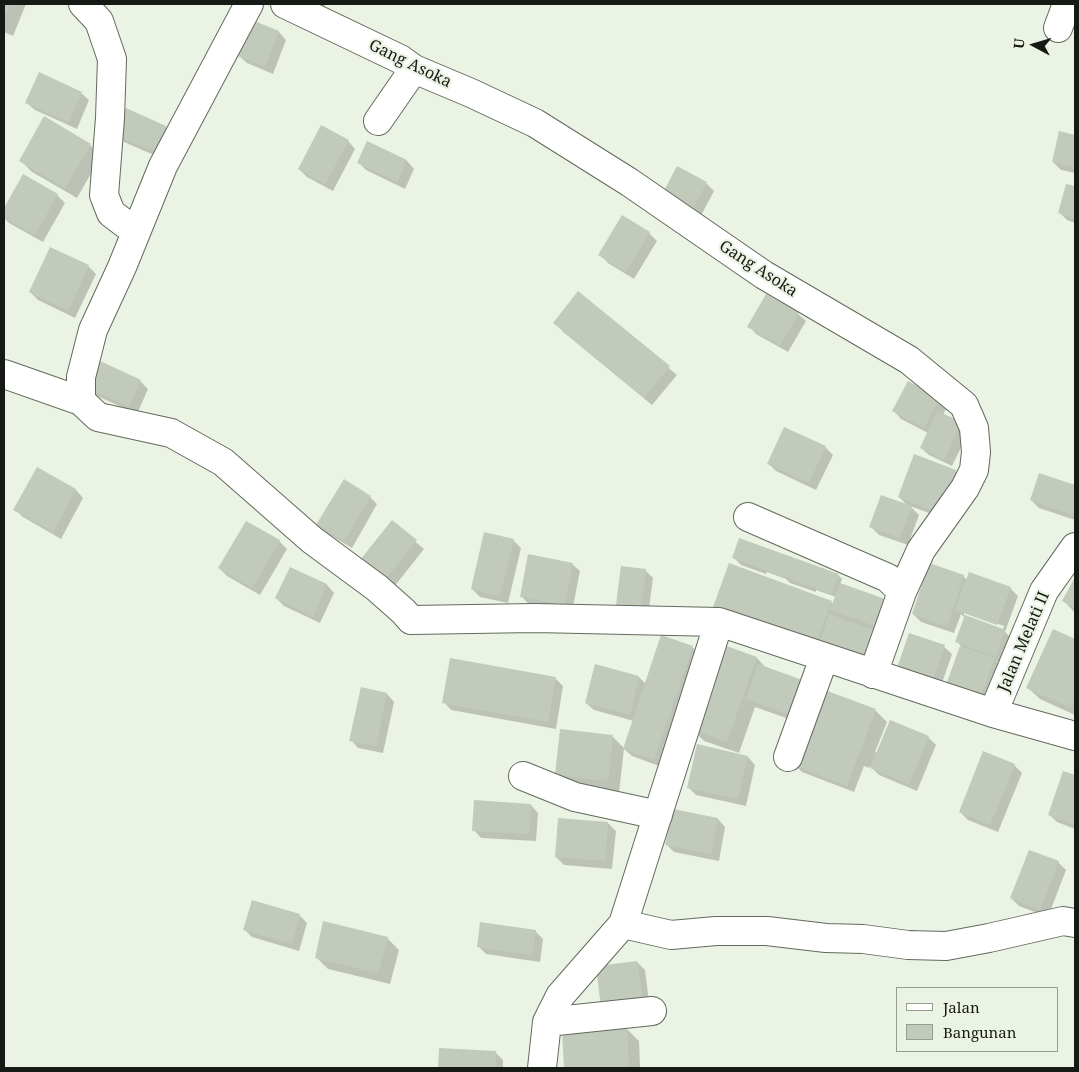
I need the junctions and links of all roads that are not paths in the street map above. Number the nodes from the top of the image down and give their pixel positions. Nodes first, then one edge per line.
1 (83, 4) edge
2 (249, 4) edge
3 (285, 4) edge
4 (414, 69) junction
5 (378, 121) dead end
6 (136, 232) junction
7 (4, 374) edge
8 (81, 401) junction
9 (748, 516) dead end
10 (1075, 547) edge
11 (902, 592) junction
12 (719, 622) junction
13 (824, 658) junction
14 (873, 674) junction
15 (993, 713) junction
16 (1075, 736) edge
17 (788, 757) dead end
18 (523, 776) dead end
19 (658, 815) junction
20 (1075, 923) edge
21 (623, 924) junction
22 (652, 1011) dead end
23 (547, 1022) junction
24 (542, 1068) edge

1 - 6 street
2 - 6 street
3 - 4 street, Gang Asoka
4 - 5 street
4 - 11 street, Gang Asoka
6 - 8 street
7 - 8 street
8 - 12 street
9 - 11 street
10 - 15 street, Jalan Melati II
11 - 14 street, Gang Asoka
12 - 13 street
12 - 19 street
13 - 14 street
13 - 17 street
14 - 15 street
15 - 16 street
18 - 19 street
19 - 21 street
20 - 21 street
21 - 23 street
22 - 23 street
23 - 24 street

